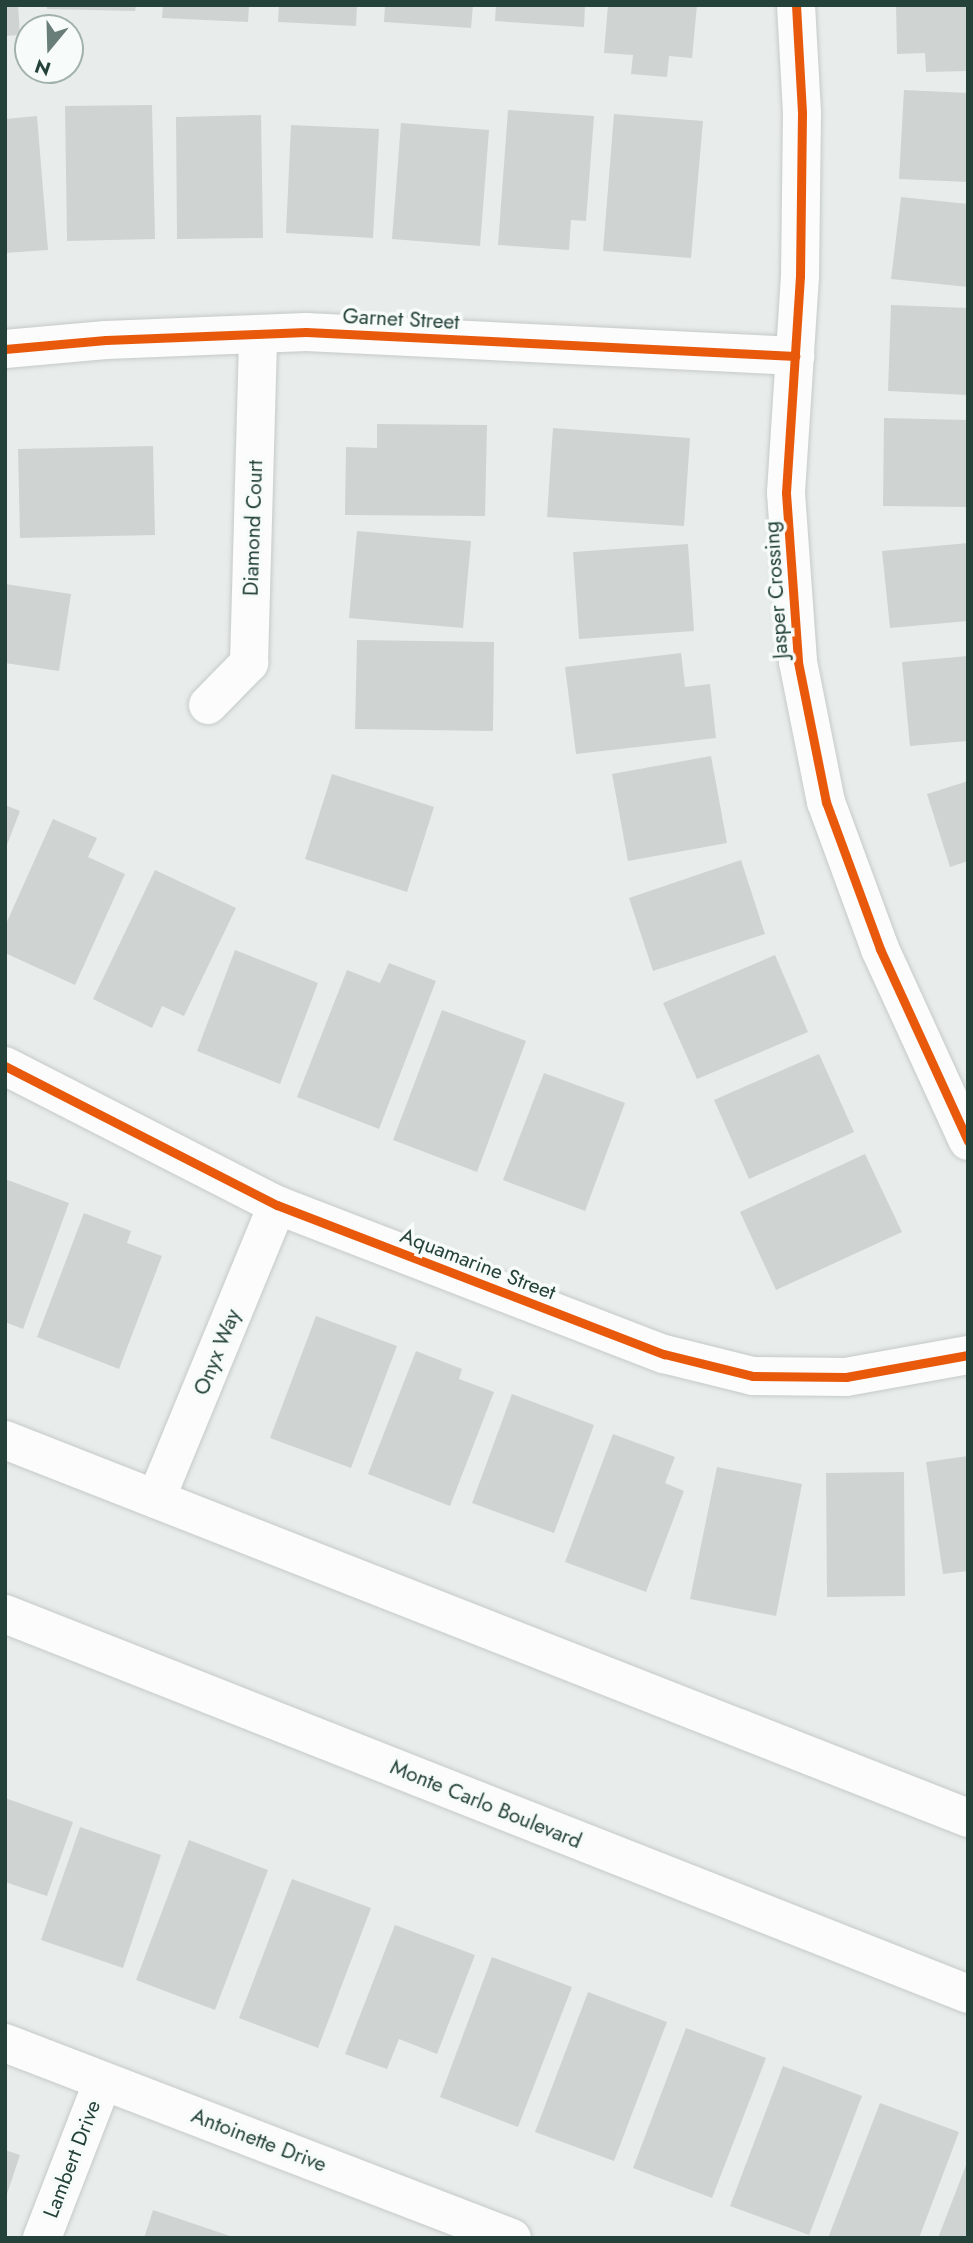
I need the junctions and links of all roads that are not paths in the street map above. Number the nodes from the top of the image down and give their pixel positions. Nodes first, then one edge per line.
1 (796, 5) edge
2 (258, 334) junction
3 (5, 349) edge
4 (794, 356) junction
5 (208, 705) dead end
6 (5, 1066) edge
7 (968, 1141) edge
8 (277, 1205) junction
9 (968, 1355) edge
10 (5, 1440) edge
11 (156, 1499) junction
12 (5, 1614) edge
13 (968, 1818) edge
14 (968, 1994) edge
15 (5, 2043) edge
16 (103, 2081) junction
17 (41, 2238) edge
18 (512, 2238) edge

1 - 4 street, Jasper Crossing
2 - 3 street, Garnet Street
2 - 4 street, Garnet Street
2 - 5 street, Diamond Court
4 - 7 street, Jasper Crossing
6 - 8 street, Aquamarine Street
8 - 9 street, Aquamarine Street
8 - 11 street, Onyx Way
10 - 11 street
11 - 13 street
12 - 14 street, Monte Carlo Boulevard
15 - 16 street, Antoinette Drive
16 - 17 street, Lambert Drive
16 - 18 street, Antoinette Drive

